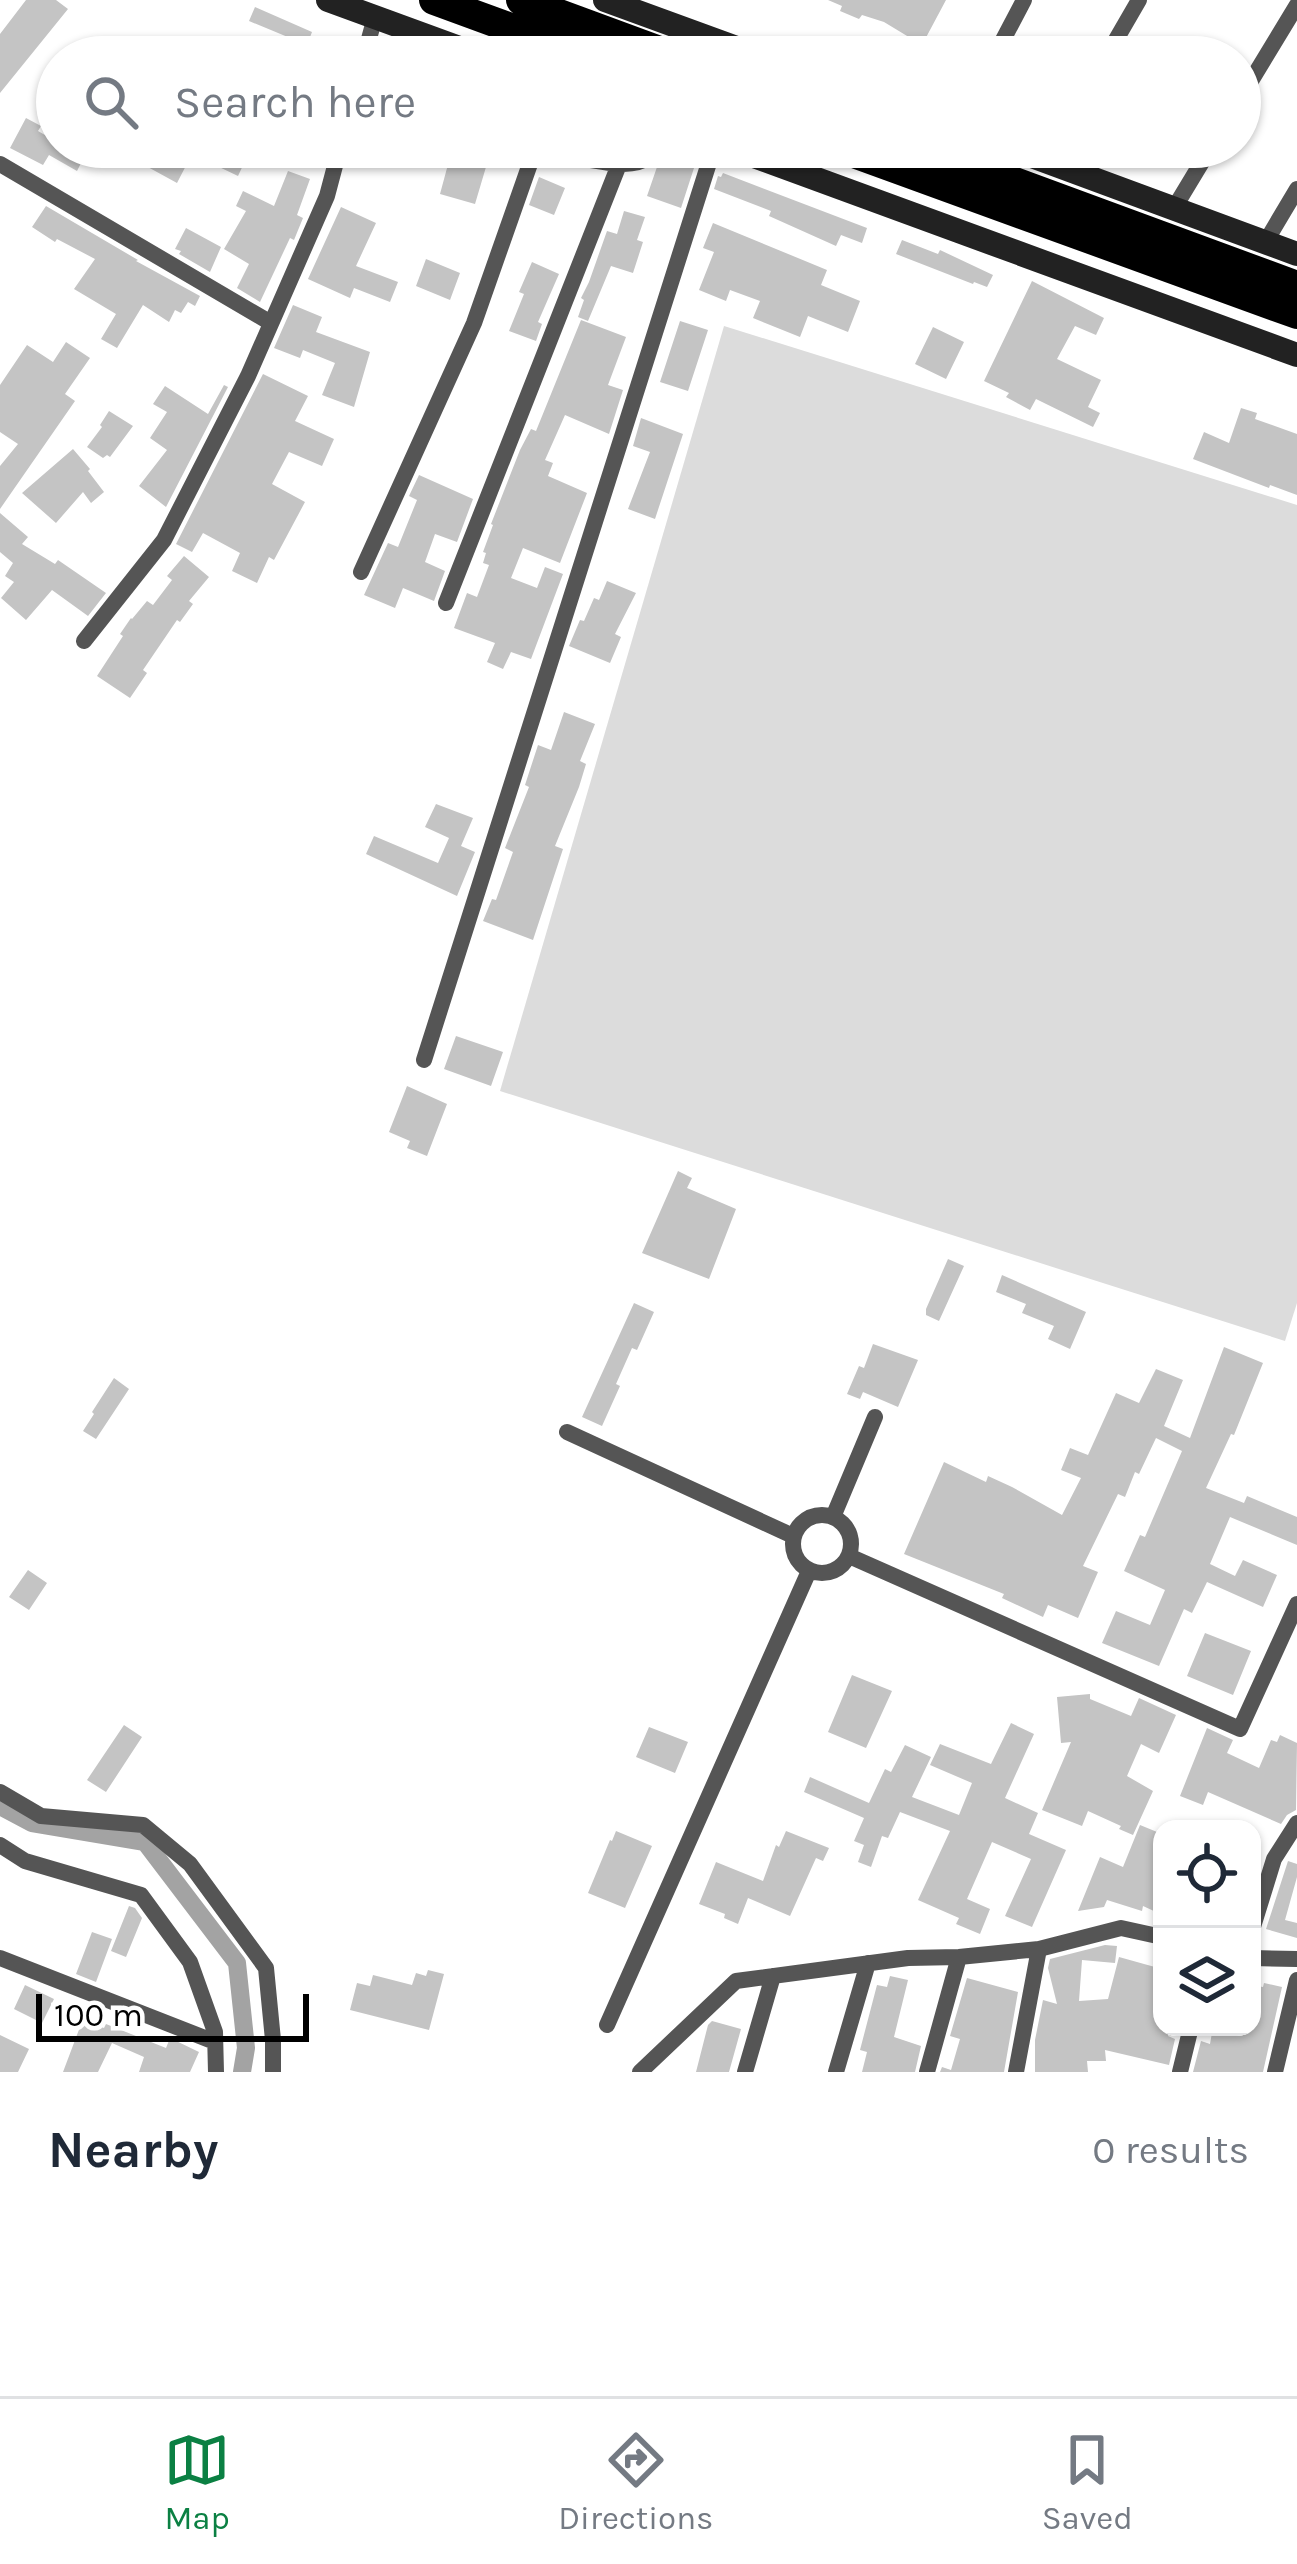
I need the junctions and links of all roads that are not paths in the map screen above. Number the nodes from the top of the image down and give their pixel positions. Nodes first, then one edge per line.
1 (328, 0) edge
2 (434, 0) edge
3 (521, 0) edge
4 (605, 0) edge
5 (1024, 0) edge
6 (1139, 0) edge
7 (1297, 5) edge
8 (375, 17) junction
9 (370, 36) edge
10 (427, 36) edge
11 (533, 36) edge
12 (619, 36) edge
13 (704, 36) edge
14 (1005, 36) edge
15 (1118, 36) edge
16 (1261, 64) edge
17 (0, 164) edge
18 (334, 168) edge
19 (526, 168) edge
20 (618, 168) edge
21 (707, 168) edge
22 (786, 168) edge
23 (895, 168) edge
24 (977, 168) edge
25 (1081, 168) edge
26 (1198, 168) edge
27 (1297, 190) edge
28 (1173, 210) junction
29 (1265, 243) junction
30 (1297, 254) edge
31 (1297, 286) edge
32 (1297, 314) edge
33 (272, 323) junction
34 (1297, 355) edge
35 (361, 572) dead end
36 (446, 603) dead end
37 (84, 641) dead end
38 (424, 1060) dead end
39 (875, 1417) dead end
40 (567, 1432) dead end
41 (832, 1517) junction
42 (793, 1536) junction
43 (849, 1556) junction
44 (809, 1571) junction
45 (1297, 1604) edge
46 (0, 1792) edge
47 (1297, 1823) edge
48 (0, 1845) edge
49 (1253, 1928) edge
50 (1153, 1934) edge
51 (1040, 1949) junction
52 (959, 1957) junction
53 (0, 1958) edge
54 (1261, 1958) edge
55 (1297, 1959) edge
56 (868, 1963) junction
57 (773, 1976) junction
58 (1297, 1980) edge
59 (607, 2025) dead end
60 (1189, 2036) edge
61 (215, 2042) junction
62 (216, 2072) edge
63 (272, 2072) edge
64 (640, 2072) edge
65 (745, 2072) edge
66 (836, 2072) edge
67 (927, 2072) edge
68 (1016, 2072) edge
69 (1180, 2072) edge
70 (1275, 2072) edge

1 - 8 street
2 - 11 highway
3 - 12 highway
4 - 13 street
5 - 14 street
6 - 15 street
7 - 16 street
8 - 9 street
8 - 10 street
17 - 33 street
18 - 33 street
19 - 35 street
20 - 36 street
21 - 38 street
22 - 34 street
23 - 32 highway
24 - 31 highway
25 - 28 street
26 - 28 street
27 - 29 street
28 - 29 street
29 - 30 street
33 - 37 street
39 - 41 street
40 - 42 street
41 - 42 street
41 - 43 street
42 - 44 street
43 - 44 street
43 - 45 street
44 - 59 street
46 - 63 street
47 - 49 street
48 - 61 street
50 - 51 street
51 - 52 street
51 - 68 street
52 - 56 street
52 - 67 street
53 - 61 street
54 - 55 street
56 - 57 street
56 - 66 street
57 - 64 street
57 - 65 street
58 - 70 street
60 - 69 street
61 - 62 street

